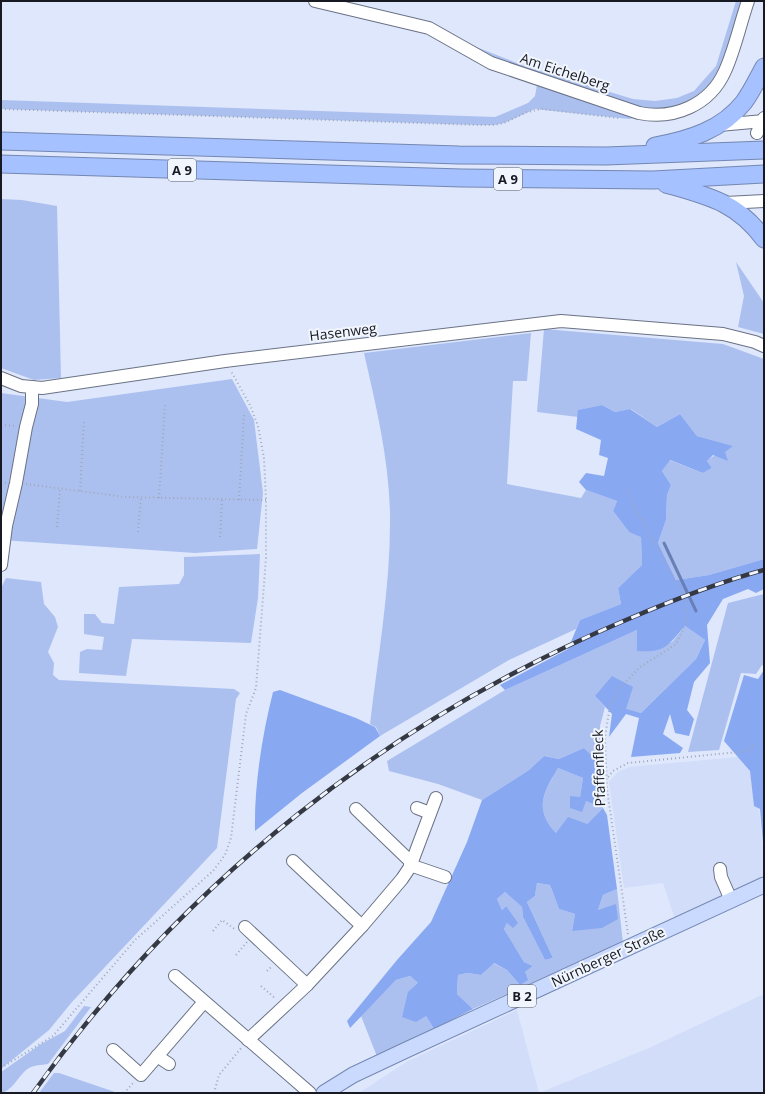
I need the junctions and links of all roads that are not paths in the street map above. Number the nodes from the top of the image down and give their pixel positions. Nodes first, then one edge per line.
1 (315, 1) edge
2 (748, 1) edge
3 (764, 67) edge
4 (763, 120) edge
5 (719, 125) junction
6 (757, 133) dead end
7 (1, 141) edge
8 (764, 150) edge
9 (606, 156) junction
10 (1, 164) edge
11 (764, 174) edge
12 (652, 180) junction
13 (764, 201) edge
14 (726, 204) junction
15 (764, 239) edge
16 (764, 346) edge
17 (1, 378) edge
18 (32, 387) junction
19 (1, 565) edge
20 (436, 798) dead end
21 (417, 808) dead end
22 (356, 809) dead end
23 (430, 813) junction
24 (293, 861) dead end
25 (411, 864) junction
26 (720, 868) dead end
27 (445, 877) dead end
28 (764, 885) edge
29 (731, 900) junction
30 (362, 926) junction
31 (249, 931) road end
32 (175, 976) dead end
33 (307, 985) junction
34 (204, 1002) junction
35 (248, 1040) junction
36 (113, 1050) dead end
37 (157, 1056) junction
38 (169, 1064) dead end
39 (310, 1093) edge
40 (324, 1093) edge

1 - 2 street, Am Eichelberg
3 - 5 highway
4 - 5 street
4 - 6 street
5 - 9 highway
7 - 9 highway, A 9
8 - 9 highway, A 9
10 - 12 highway, A 9
11 - 12 highway, A 9
12 - 14 highway
13 - 14 street
14 - 15 highway
16 - 18 street, Hasenweg
17 - 18 street, Hasenweg
18 - 19 street
20 - 23 street
21 - 23 street
22 - 25 street
23 - 25 street
24 - 30 street
25 - 27 street
25 - 30 street
26 - 29 street
28 - 29 main road, Nürnberger Straße / B 2
29 - 40 main road, Nürnberger Straße / B 2
30 - 33 street
31 - 33 street
32 - 34 street
33 - 35 street
34 - 35 street
34 - 37 street
35 - 39 street
36 - 37 street
37 - 38 street

